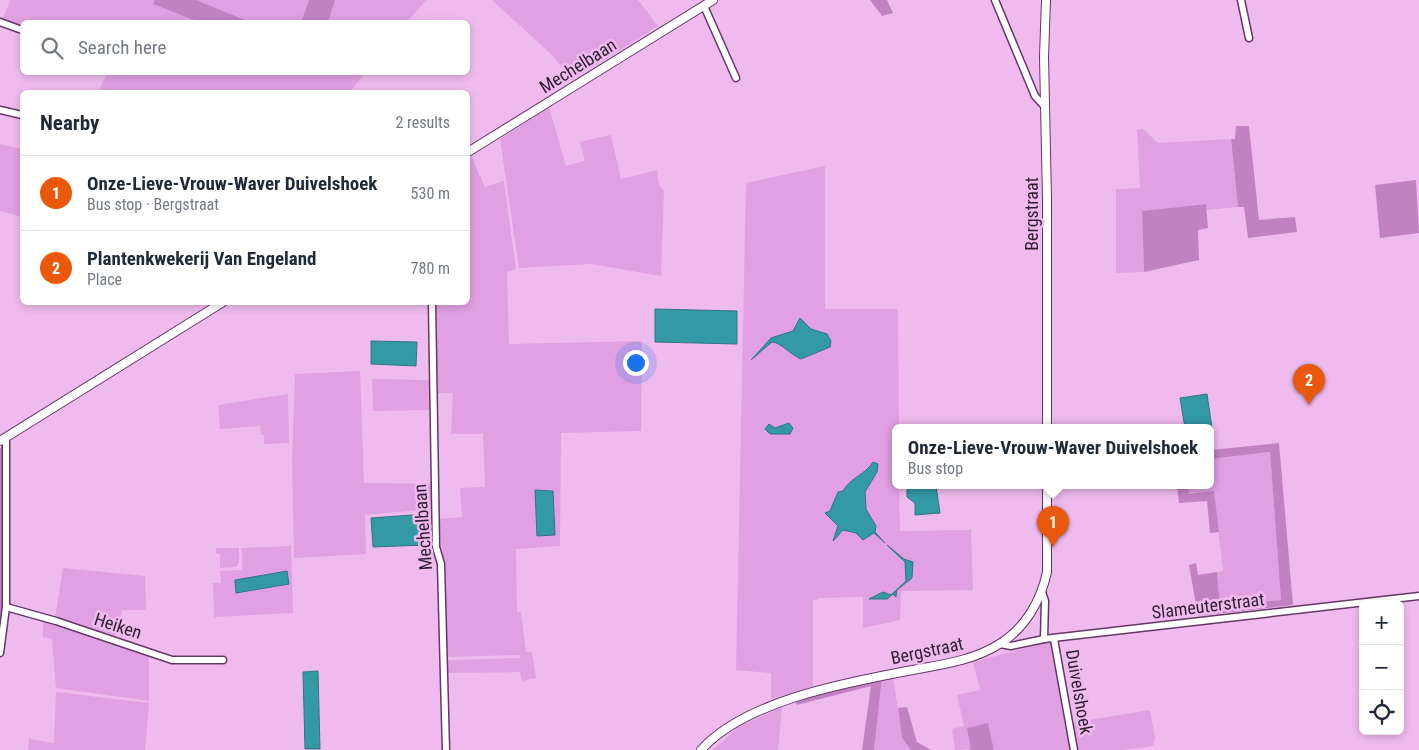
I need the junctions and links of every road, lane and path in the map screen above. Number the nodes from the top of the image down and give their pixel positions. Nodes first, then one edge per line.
1 (714, 0) edge
2 (995, 0) edge
3 (1046, 0) edge
4 (1241, 0) edge
5 (704, 6) junction
6 (0, 22) edge
7 (20, 29) edge
8 (1249, 38) dead end
9 (736, 78) dead end
10 (1045, 107) junction
11 (0, 110) edge
12 (20, 115) edge
13 (470, 151) edge
14 (218, 305) edge
15 (432, 305) edge
16 (1047, 424) edge
17 (3, 439) edge
18 (1047, 489) edge
19 (1042, 592) junction
20 (1419, 596) edge
21 (6, 607) junction
22 (1044, 639) junction
23 (1054, 639) junction
24 (1000, 644) junction
25 (0, 653) edge
26 (223, 660) dead end
27 (446, 750) edge
28 (701, 750) edge
29 (1074, 750) edge

1 - 5 street, Mechelbaan
2 - 10 street
3 - 10 street, Bergstraat
4 - 8 street
5 - 9 street
5 - 13 street, Mechelbaan
6 - 7 street
10 - 16 street, Bergstraat
11 - 12 street
14 - 17 street
15 - 27 street, Mechelbaan
17 - 21 street
18 - 19 street, Bergstraat
19 - 22 street
19 - 24 street, Bergstraat
20 - 23 street, Slameuterstraat
21 - 25 street
21 - 26 street, Heiken
22 - 23 street, Slameuterstraat
22 - 24 street, Slameuterstraat
23 - 29 street, Duivelshoek
24 - 28 street, Bergstraat

